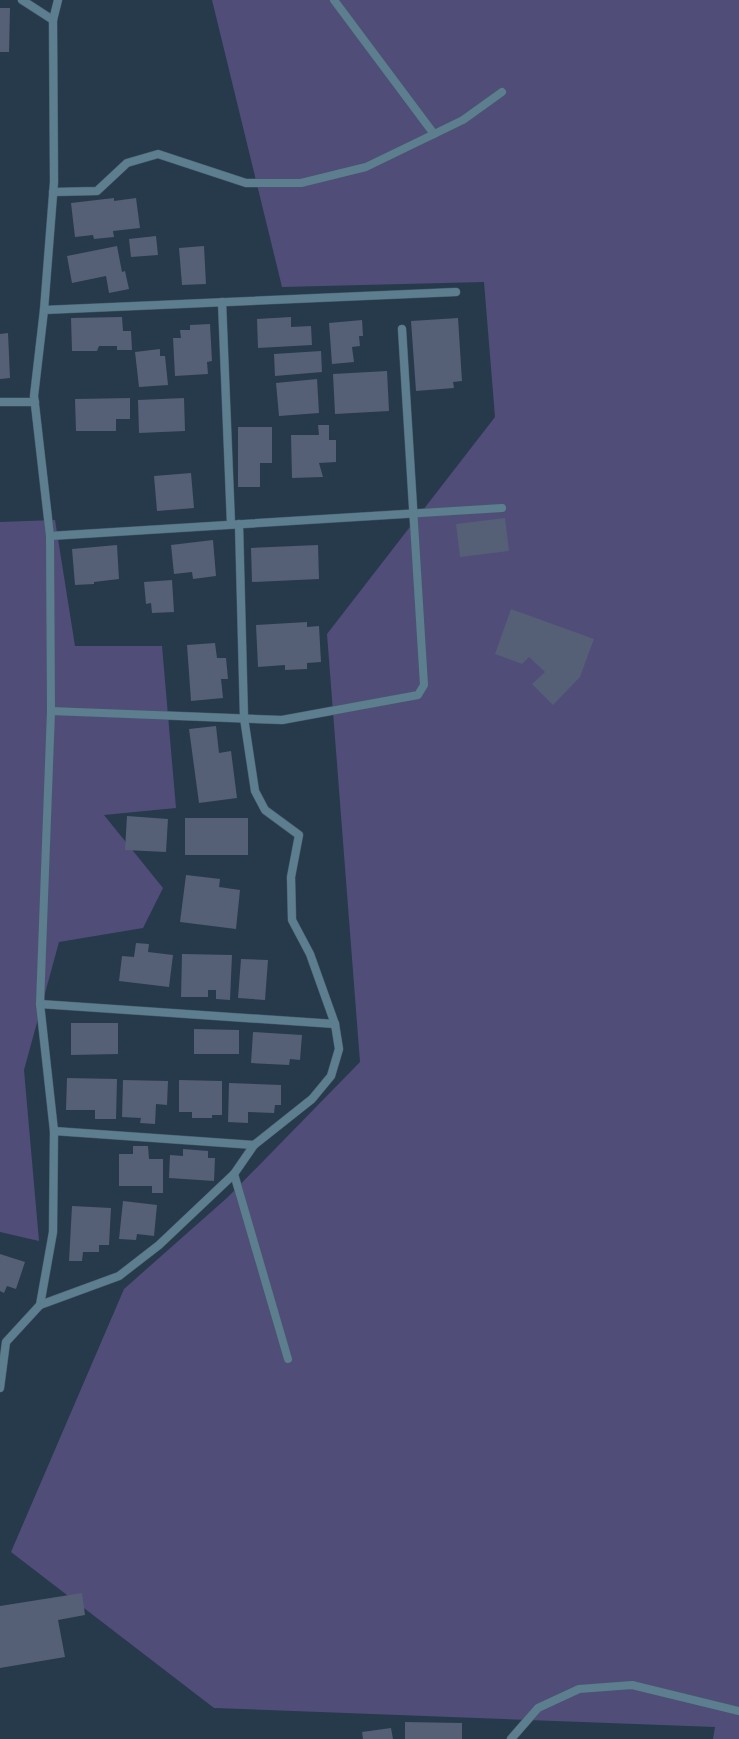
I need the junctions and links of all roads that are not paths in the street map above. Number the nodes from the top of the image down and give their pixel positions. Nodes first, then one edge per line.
1 (22, 0) edge
2 (58, 0) edge
3 (334, 0) edge
4 (53, 20) junction
5 (502, 92) dead end
6 (434, 134) junction
7 (53, 192) junction
8 (456, 292) dead end
9 (222, 302) junction
10 (44, 310) junction
11 (402, 330) dead end
12 (0, 402) edge
13 (35, 402) junction
14 (502, 508) dead end
15 (413, 513) junction
16 (235, 524) junction
17 (50, 536) junction
18 (51, 711) junction
19 (244, 718) junction
20 (40, 1004) junction
21 (335, 1024) junction
22 (54, 1131) junction
23 (254, 1145) junction
24 (234, 1174) junction
25 (40, 1305) junction
26 (3, 1341) edge
27 (288, 1359) dead end
28 (0, 1388) edge
29 (739, 1711) edge
30 (511, 1739) edge

1 - 4 street
2 - 4 street
3 - 6 street
4 - 7 street
5 - 6 street
6 - 7 street
7 - 10 street
8 - 9 street
9 - 10 street
9 - 16 street
10 - 13 street
11 - 15 street
12 - 13 street
13 - 17 street
14 - 15 street
15 - 16 street
15 - 19 street
16 - 17 street
16 - 19 street
17 - 18 street
18 - 19 street
18 - 20 street
19 - 21 street
20 - 21 street
20 - 22 street
21 - 23 street
22 - 23 street
22 - 25 street
23 - 24 street
24 - 25 street
24 - 27 street
25 - 26 street
26 - 28 street
29 - 30 street

